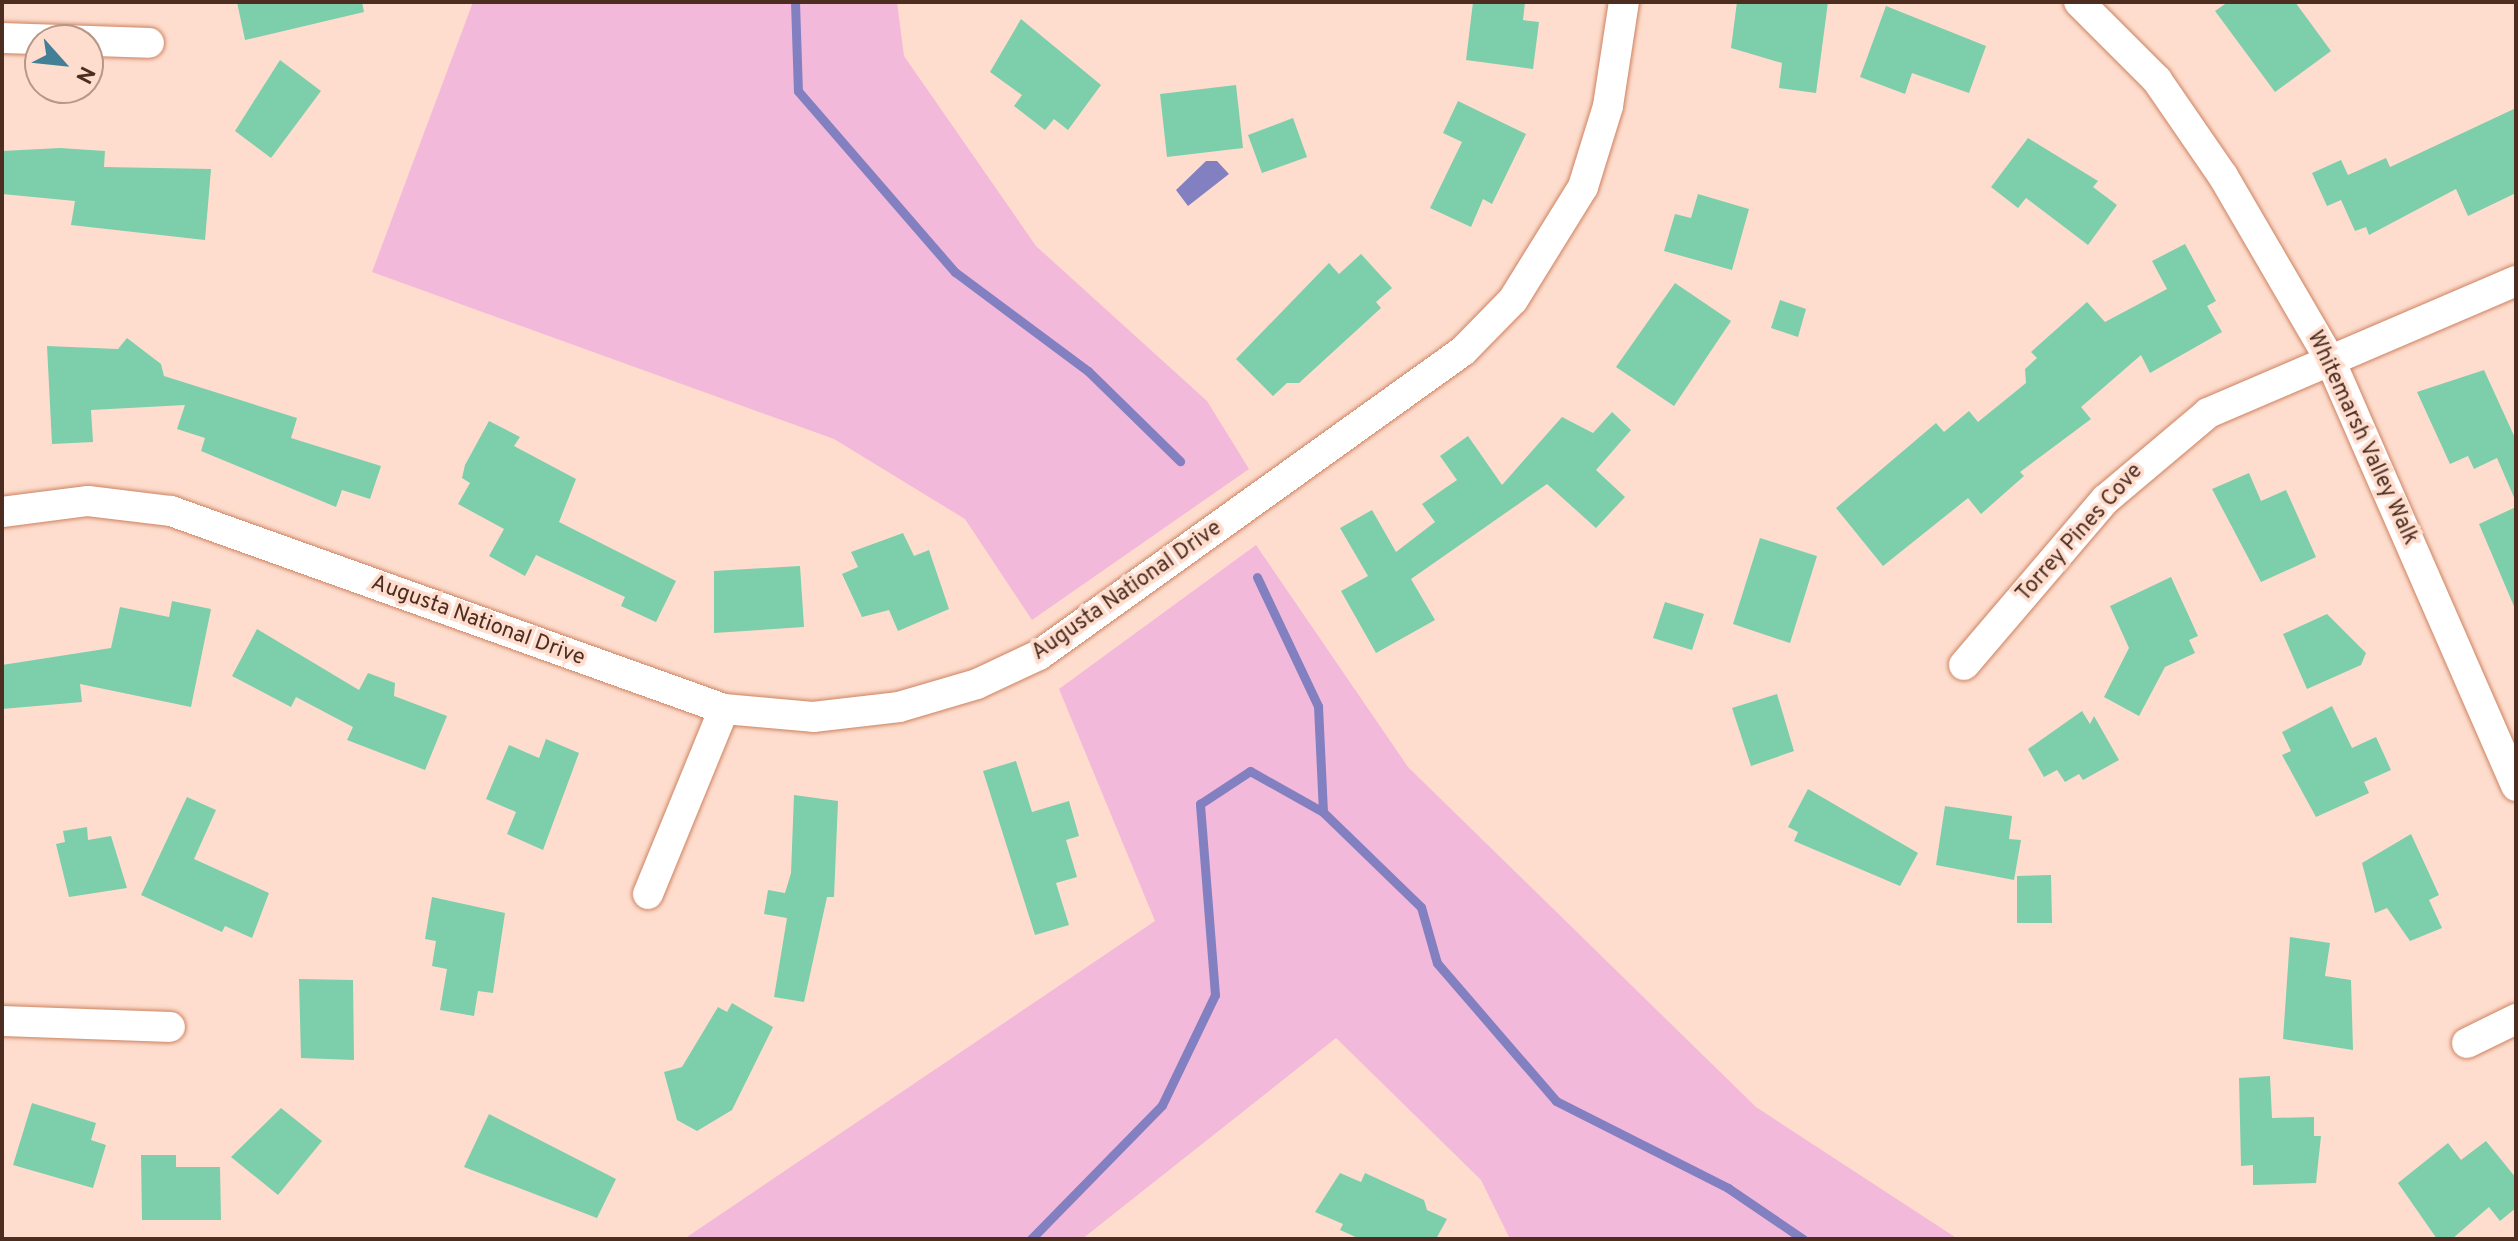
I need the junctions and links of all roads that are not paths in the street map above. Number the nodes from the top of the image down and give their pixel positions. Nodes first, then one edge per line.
1 (1624, 2) edge
2 (2079, 2) edge
3 (2, 38) edge
4 (149, 43) dead end
5 (2516, 281) edge
6 (2330, 360) junction
7 (2, 512) edge
8 (1964, 665) dead end
9 (724, 709) junction
10 (2516, 786) edge
11 (648, 894) dead end
12 (2516, 1019) edge
13 (2, 1021) edge
14 (170, 1027) dead end
15 (2467, 1043) dead end

1 - 9 street, Augusta National Drive
2 - 6 street, Whitemarsh Valley Walk
3 - 4 street
5 - 6 street, Torrey Pines Cove
6 - 8 street, Torrey Pines Cove
6 - 10 street, Whitemarsh Valley Walk
7 - 9 street, Augusta National Drive
9 - 11 street
12 - 15 street
13 - 14 street

